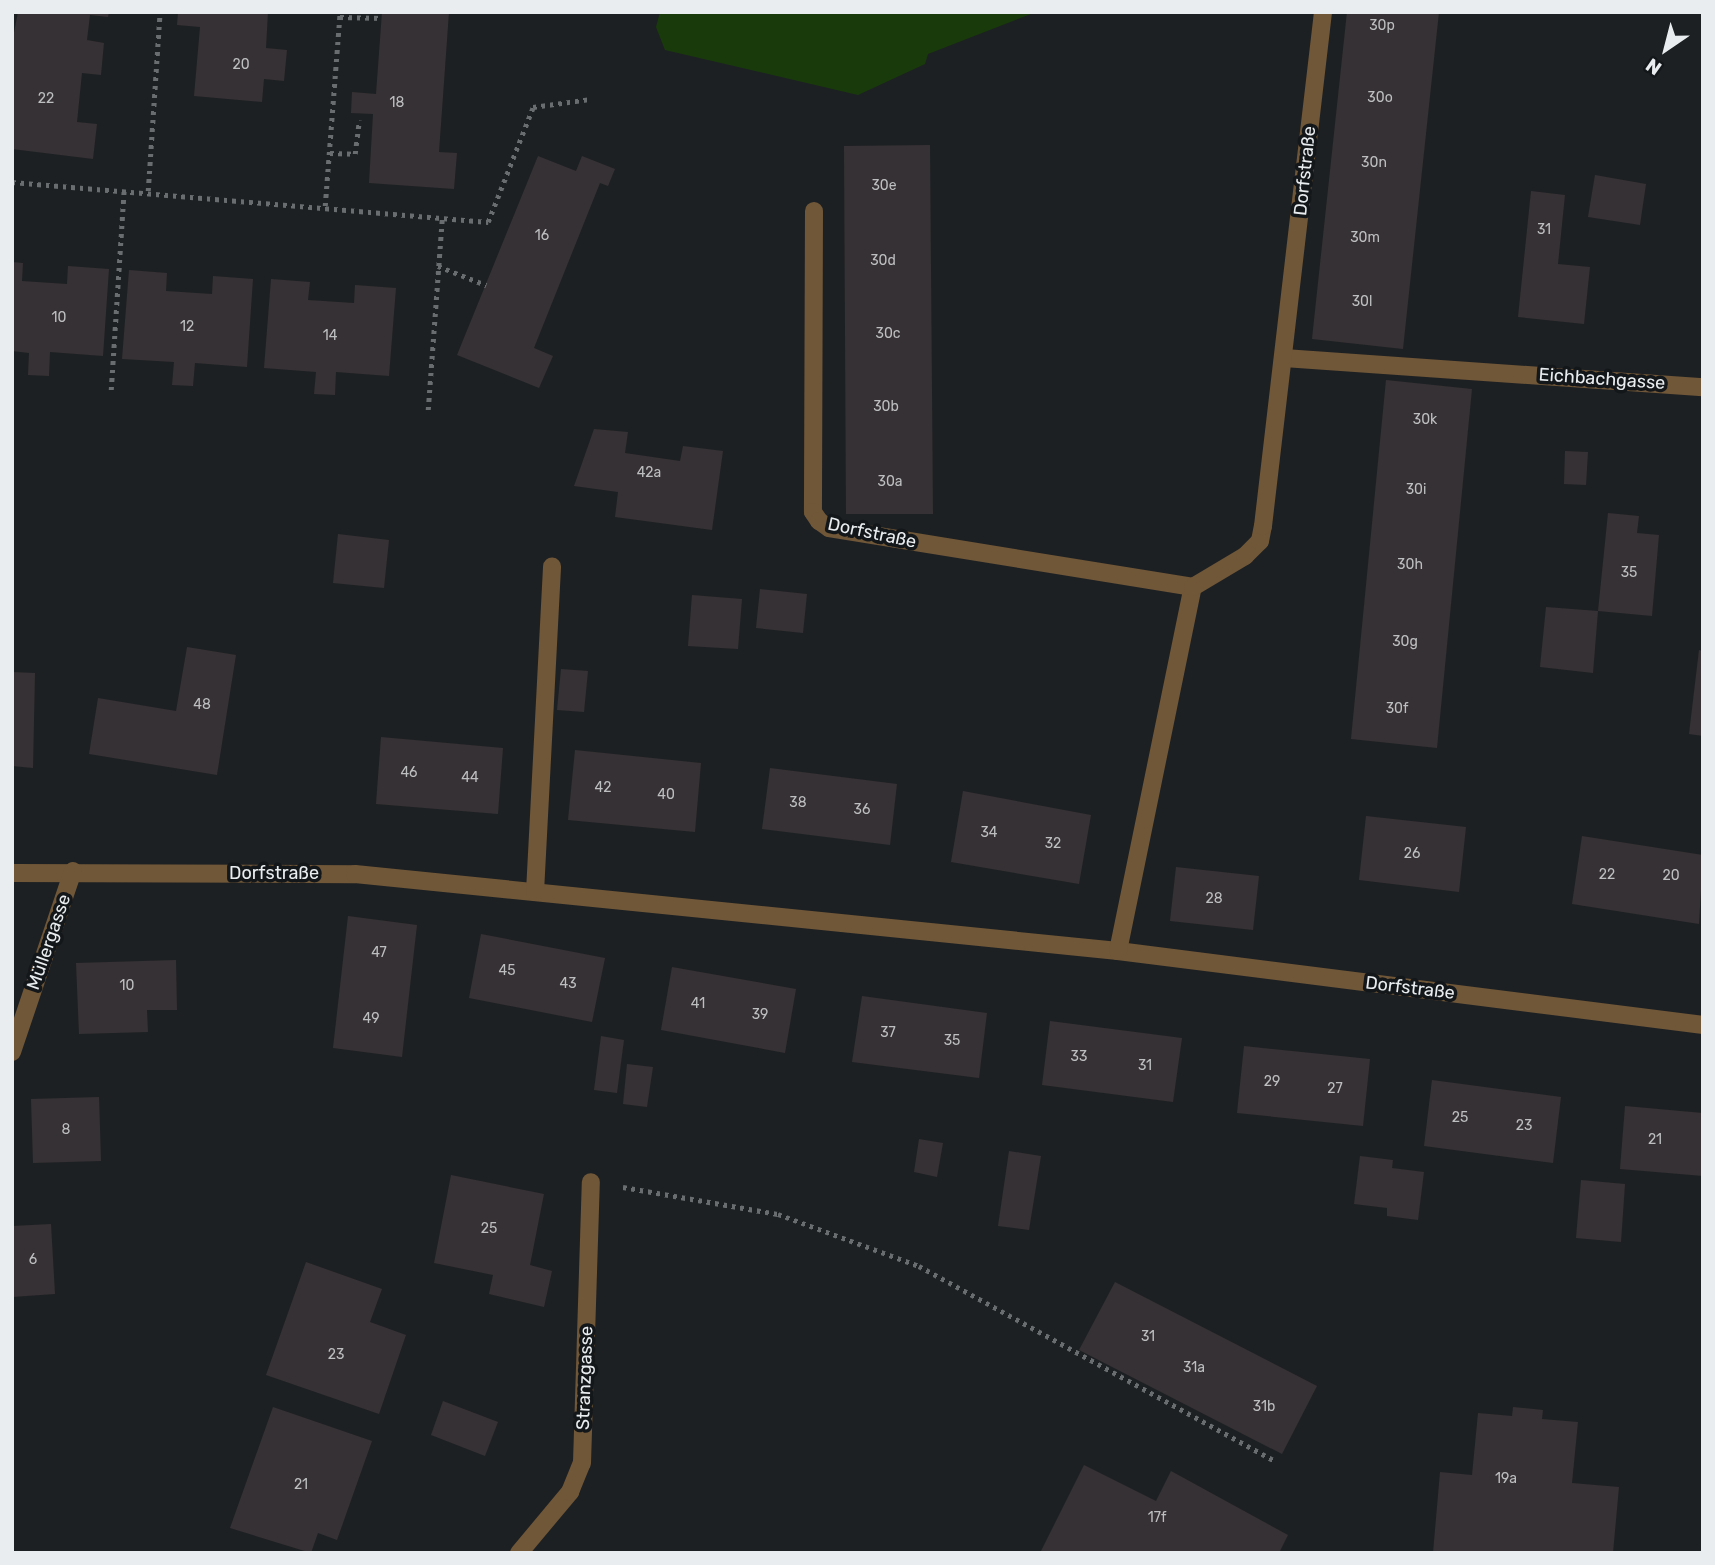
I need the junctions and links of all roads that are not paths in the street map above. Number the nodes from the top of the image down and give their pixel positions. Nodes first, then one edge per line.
1 (1323, 12) edge
2 (814, 211) dead end
3 (1284, 358) junction
4 (1703, 387) edge
5 (552, 566) dead end
6 (1193, 587) junction
7 (73, 871) junction
8 (12, 873) edge
9 (535, 892) junction
10 (1118, 951) junction
11 (1703, 1025) edge
12 (12, 1052) edge
13 (591, 1182) road end
14 (519, 1553) edge

1 - 3 street, Dorfstraße
2 - 6 street, Dorfstraße
3 - 4 street, Eichbachgasse
3 - 6 street, Dorfstraße
5 - 9 street
6 - 10 street
7 - 8 street, Dorfstraße
7 - 9 street, Dorfstraße
7 - 12 street, Müllergasse
9 - 10 street, Dorfstraße
10 - 11 street, Dorfstraße
13 - 14 street, Stranzgasse

